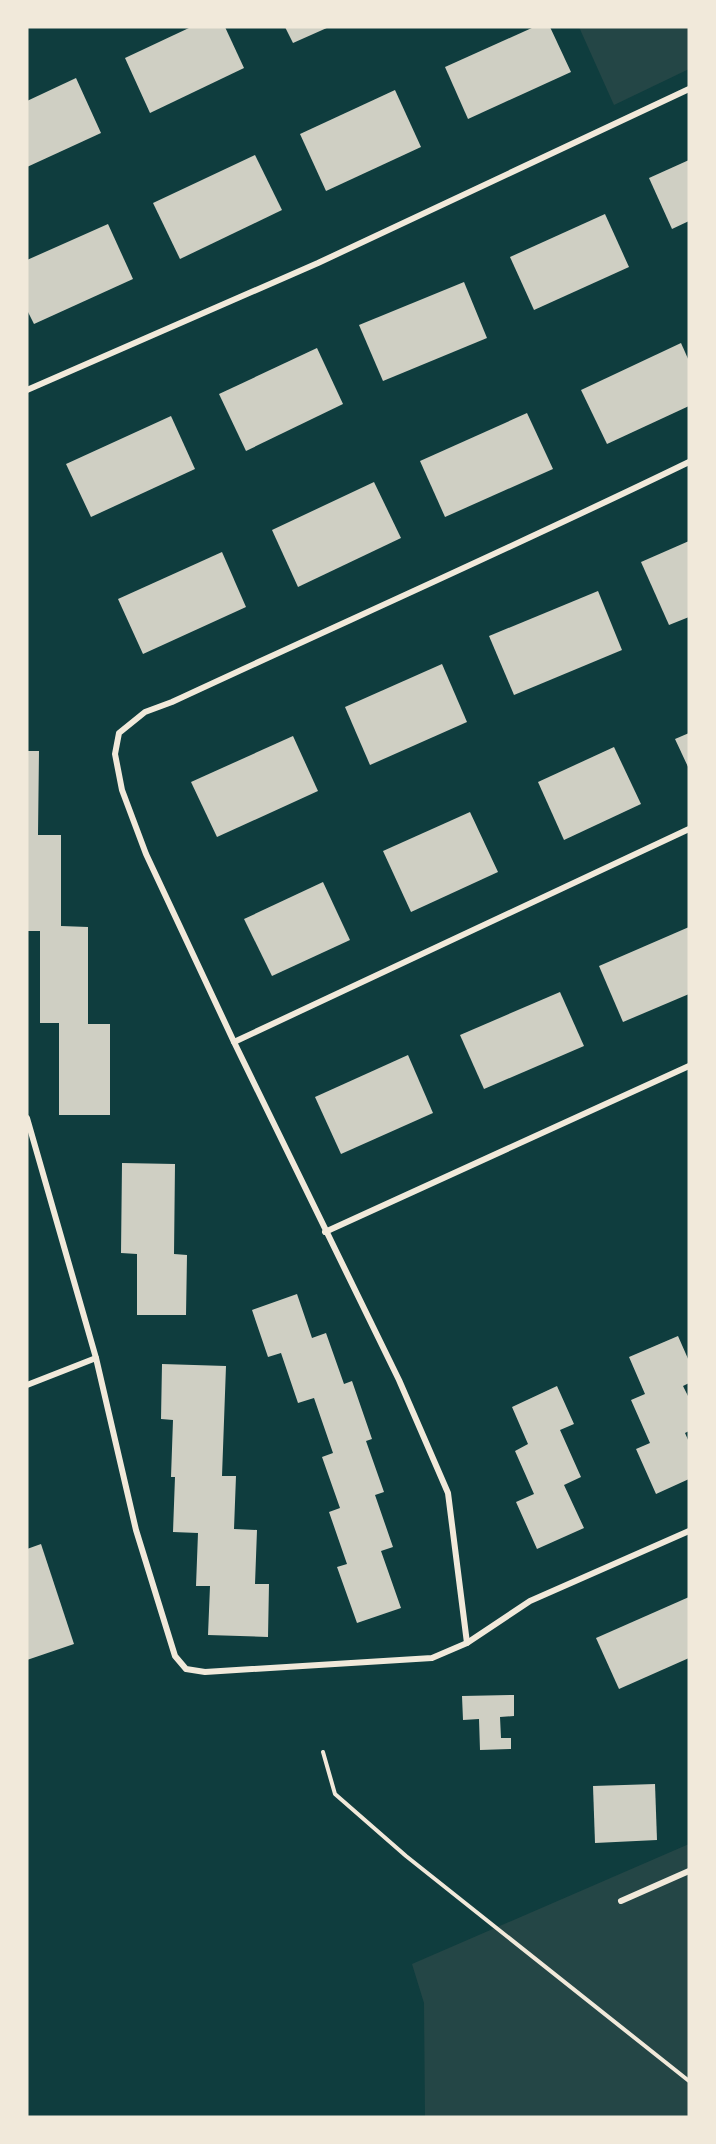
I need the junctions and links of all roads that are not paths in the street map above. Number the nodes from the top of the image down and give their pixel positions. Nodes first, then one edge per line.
1 (689, 89) edge
2 (27, 390) edge
3 (689, 462) edge
4 (689, 829) edge
5 (234, 1042) junction
6 (689, 1066) edge
7 (27, 1118) edge
8 (326, 1232) junction
9 (96, 1358) junction
10 (27, 1385) edge
11 (689, 1531) edge
12 (467, 1643) junction
13 (689, 1871) edge
14 (621, 1901) dead end

1 - 2 street
3 - 5 street
4 - 5 street
5 - 8 street
6 - 8 street
7 - 9 street
8 - 12 street
9 - 10 street
9 - 12 street
11 - 12 street
13 - 14 street

